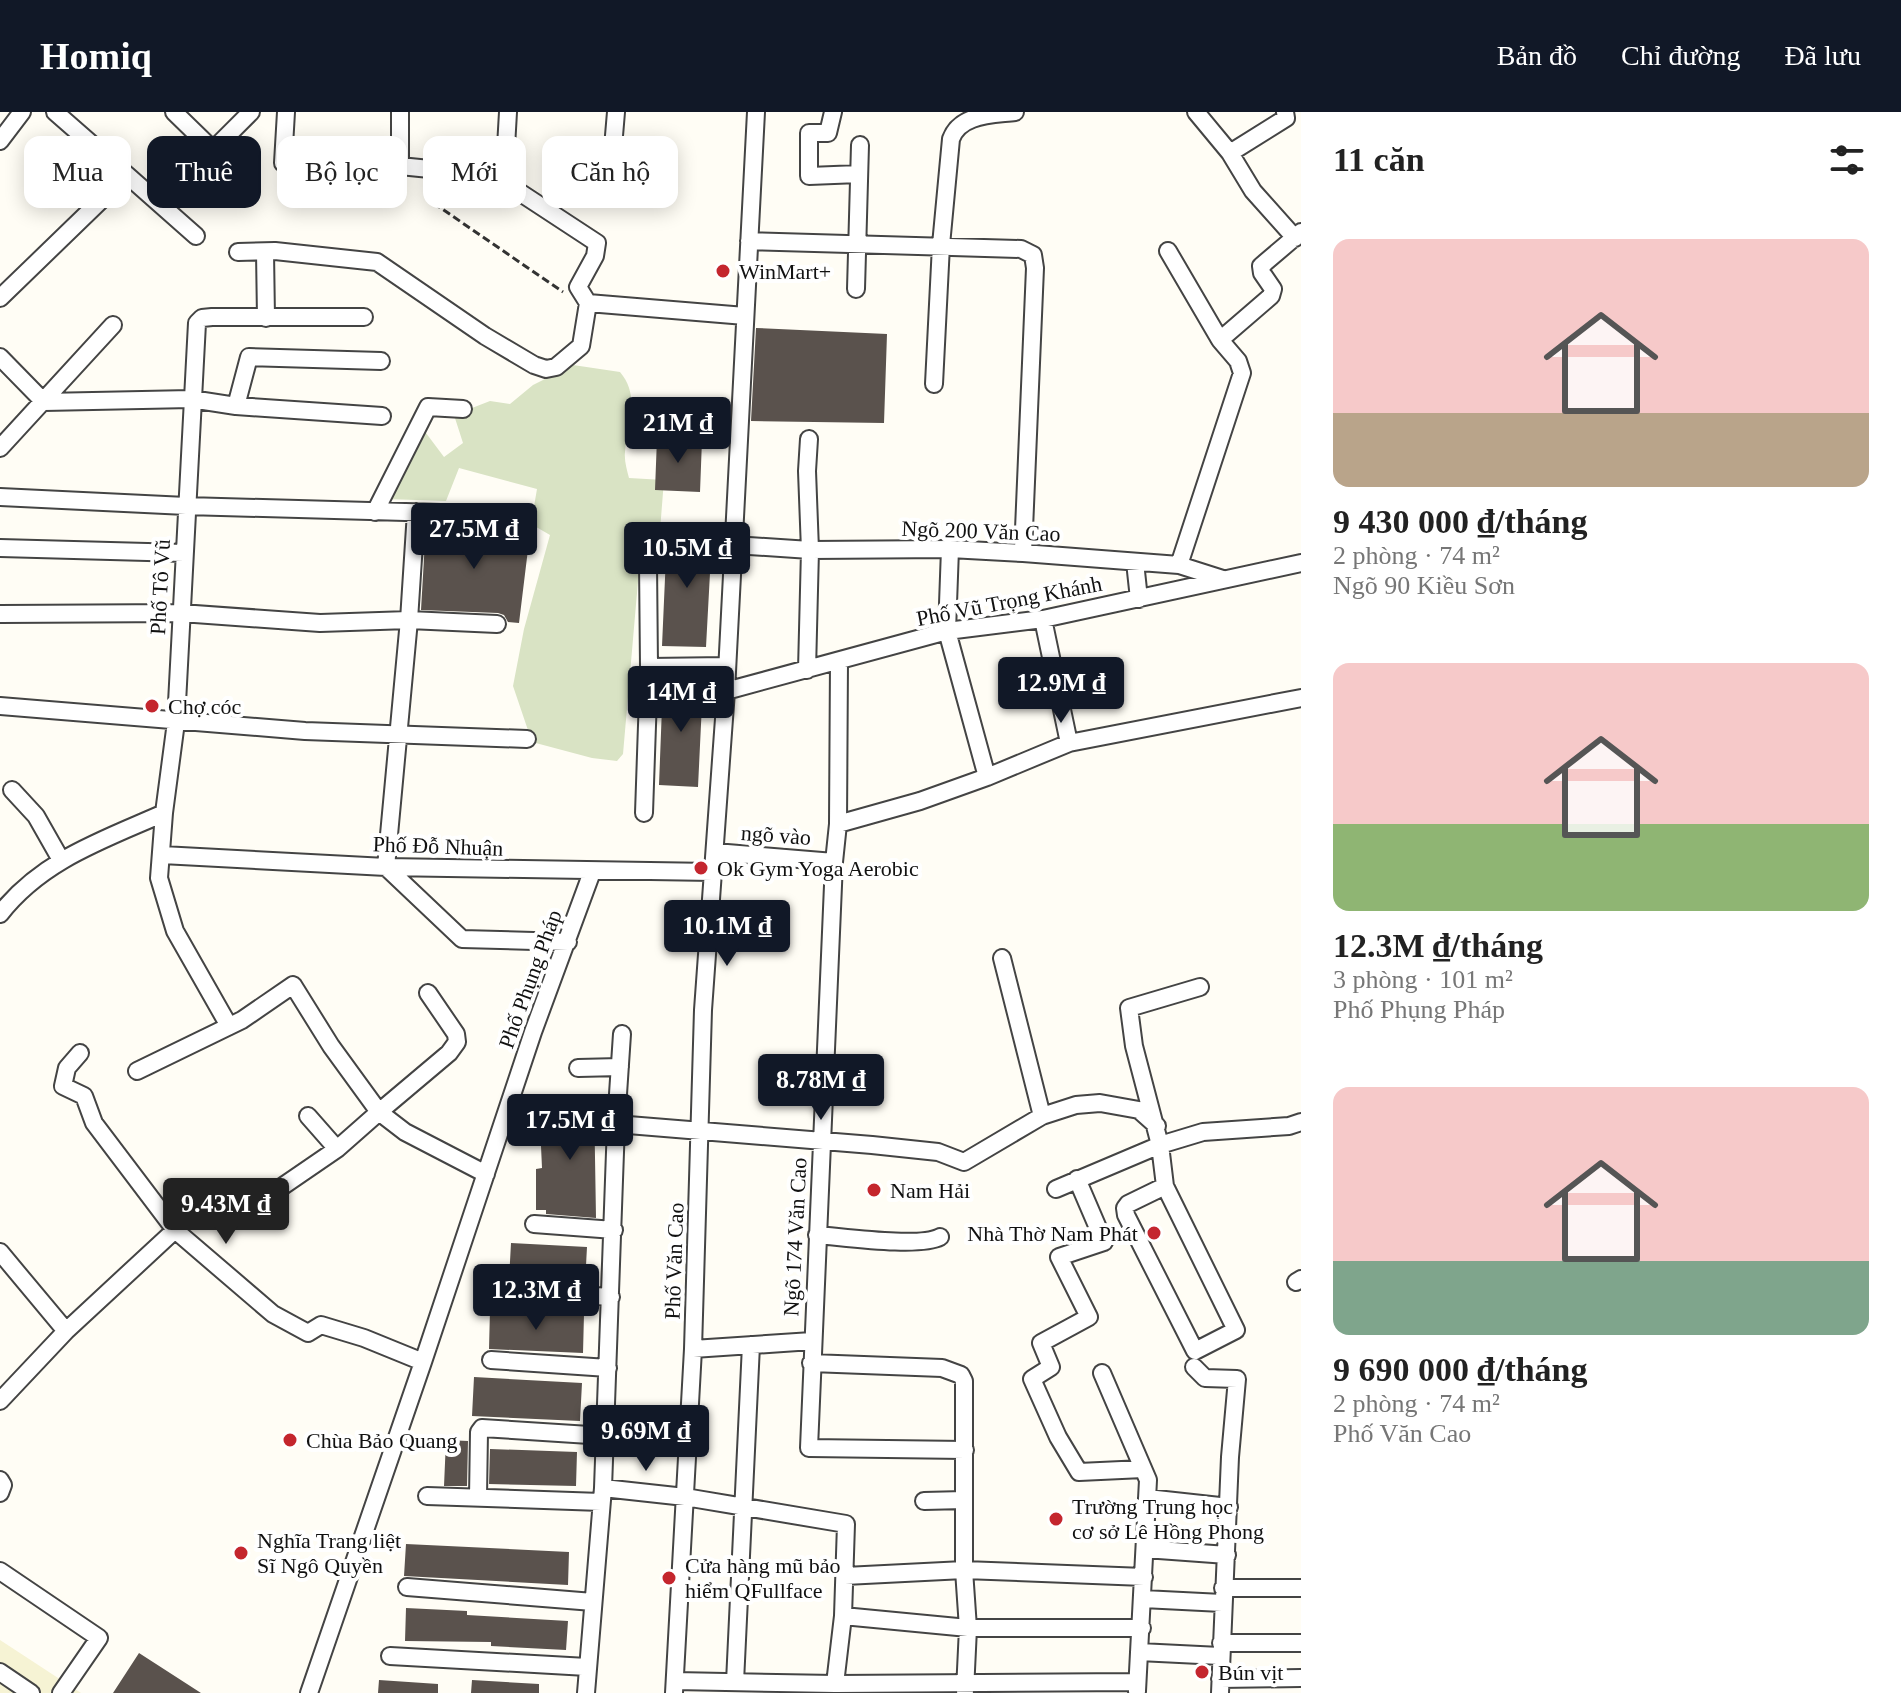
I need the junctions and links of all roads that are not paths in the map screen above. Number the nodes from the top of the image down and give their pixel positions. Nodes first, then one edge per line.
1 (22, 112) edge
2 (55, 112) edge
3 (174, 112) edge
4 (251, 112) edge
5 (286, 112) edge
6 (400, 112) edge
7 (508, 112) edge
8 (616, 112) edge
9 (756, 112) edge
10 (833, 112) edge
11 (1015, 112) edge
12 (1196, 112) edge
13 (1285, 112) edge
14 (82, 136) edge
15 (199, 136) edge
16 (227, 136) edge
17 (285, 136) edge
18 (400, 136) edge
19 (507, 136) edge
20 (614, 136) edge
21 (0, 141) edge
22 (860, 145) dead end
23 (1230, 153) junction
24 (859, 174) junction
25 (131, 179) edge
26 (526, 196) edge
27 (93, 208) edge
28 (1298, 235) edge
29 (196, 236) dead end
30 (749, 241) junction
31 (858, 243) junction
32 (941, 245) junction
33 (1168, 251) dead end
34 (238, 252) dead end
35 (265, 252) junction
36 (856, 289) dead end
37 (0, 298) edge
38 (588, 303) junction
39 (745, 316) junction
40 (364, 317) dead end
41 (266, 318) junction
42 (113, 325) dead end
43 (1220, 340) junction
44 (0, 357) edge
45 (381, 361) dead end
46 (934, 384) dead end
47 (191, 399) junction
48 (44, 402) junction
49 (236, 406) junction
50 (463, 409) dead end
51 (382, 416) dead end
52 (809, 439) dead end
53 (0, 448) edge
54 (0, 497) edge
55 (186, 506) junction
56 (375, 512) junction
57 (416, 512) junction
58 (526, 523) dead end
59 (734, 545) junction
60 (0, 548) edge
61 (950, 549) junction
62 (810, 550) junction
63 (184, 553) junction
64 (1023, 553) junction
65 (1135, 562) junction
66 (648, 563) dead end
67 (1301, 563) edge
68 (1179, 565) junction
69 (1225, 579) junction
70 (1139, 599) junction
71 (181, 613) junction
72 (0, 614) edge
73 (1043, 619) junction
74 (409, 620) junction
75 (497, 624) dead end
76 (947, 631) junction
77 (839, 661) junction
78 (727, 666) junction
79 (649, 667) junction
80 (807, 670) junction
81 (726, 691) junction
82 (1301, 698) edge
83 (0, 706) edge
84 (176, 722) junction
85 (399, 736) junction
86 (527, 739) dead end
87 (1069, 743) junction
88 (987, 777) junction
89 (12, 790) dead end
90 (164, 813) junction
91 (644, 813) dead end
92 (838, 824) junction
93 (715, 852) junction
94 (162, 855) junction
95 (61, 860) junction
96 (834, 862) junction
97 (386, 867) junction
98 (592, 872) junction
99 (713, 872) junction
100 (0, 914) edge
101 (568, 942) junction
102 (1002, 958) dead end
103 (1200, 987) dead end
104 (428, 993) dead end
105 (229, 1026) junction
106 (622, 1034) dead end
107 (80, 1053) dead end
108 (620, 1067) junction
109 (578, 1068) dead end
110 (137, 1071) dead end
111 (379, 1112) junction
112 (308, 1116) dead end
113 (1042, 1116) junction
114 (1301, 1122) edge
115 (616, 1124) junction
116 (1157, 1126) junction
117 (700, 1130) junction
118 (822, 1142) junction
119 (1160, 1145) junction
120 (337, 1149) junction
121 (486, 1174) junction
122 (1077, 1179) junction
123 (283, 1186) dead end
124 (1165, 1186) junction
125 (1056, 1189) dead end
126 (534, 1224) dead end
127 (175, 1230) junction
128 (614, 1230) junction
129 (817, 1235) junction
130 (940, 1237) dead end
131 (0, 1252) edge
132 (513, 1291) dead end
133 (611, 1297) junction
134 (66, 1331) junction
135 (812, 1341) junction
136 (751, 1345) junction
137 (693, 1349) junction
138 (491, 1360) dead end
139 (423, 1362) junction
140 (811, 1363) junction
141 (1194, 1367) dead end
142 (608, 1368) junction
143 (1102, 1373) dead end
144 (0, 1401) edge
145 (605, 1436) junction
146 (965, 1450) junction
147 (1143, 1469) junction
148 (0, 1480) edge
149 (0, 1493) edge
150 (602, 1495) junction
151 (427, 1496) dead end
152 (478, 1497) junction
153 (685, 1497) junction
154 (1147, 1498) junction
155 (964, 1500) junction
156 (924, 1501) dead end
157 (745, 1507) junction
158 (1229, 1507) junction
159 (1145, 1549) junction
160 (1227, 1555) junction
161 (964, 1570) junction
162 (0, 1571) edge
163 (845, 1576) junction
164 (1144, 1577) junction
165 (407, 1587) dead end
166 (1301, 1588) edge
167 (1222, 1596) junction
168 (1143, 1599) junction
169 (593, 1602) junction
170 (843, 1616) junction
171 (968, 1628) junction
172 (1142, 1628) junction
173 (1301, 1643) edge
174 (1220, 1649) junction
175 (1139, 1652) junction
176 (390, 1656) dead end
177 (587, 1667) junction
178 (0, 1672) edge
179 (1301, 1678) edge
180 (735, 1682) junction
181 (835, 1684) junction
182 (1220, 1686) edge
183 (674, 1687) edge
184 (965, 1688) edge
185 (1137, 1688) edge
186 (31, 1693) edge
187 (61, 1693) edge
188 (309, 1693) edge
189 (586, 1693) edge

1 - 21 street
2 - 14 street
3 - 15 street
4 - 16 street
5 - 17 street
6 - 18 street
7 - 19 street
8 - 20 street
9 - 30 street, Phố Văn Cao
10 - 24 street
11 - 32 street
12 - 23 street
13 - 23 street
22 - 24 street
23 - 28 street
24 - 31 street
25 - 29 street
26 - 38 street
27 - 37 street
28 - 43 street
30 - 31 street
30 - 39 street, Phố Văn Cao
31 - 32 street
31 - 36 street
32 - 46 street
32 - 64 street
33 - 43 street
34 - 35 street
35 - 38 street
35 - 41 street
38 - 39 street
39 - 59 street, Phố Văn Cao
40 - 41 street
41 - 47 street, Phố Tô Vũ
42 - 48 street
43 - 68 street
44 - 48 street
45 - 49 street
47 - 48 street
47 - 49 street
47 - 55 street, Phố Tô Vũ
48 - 53 street
49 - 51 street
50 - 56 street
52 - 62 street
54 - 55 street
55 - 56 street
55 - 63 street, Phố Tô Vũ
56 - 57 street
57 - 58 street
57 - 74 street
59 - 62 street, Ngõ 200 Văn Cao
59 - 78 street, Phố Văn Cao
60 - 63 street
61 - 62 street, Ngõ 200 Văn Cao
61 - 64 street, Ngõ 200 Văn Cao
61 - 76 street
62 - 80 street
63 - 71 street, Phố Tô Vũ
64 - 65 street, Ngõ 200 Văn Cao
65 - 68 street, Ngõ 200 Văn Cao
65 - 70 street
66 - 79 street
67 - 69 street, Phố Vũ Trọng Khánh
68 - 69 street, Ngõ 200 Văn Cao
69 - 70 street, Phố Vũ Trọng Khánh
70 - 73 street, Phố Vũ Trọng Khánh
71 - 72 street
71 - 74 street
71 - 84 street, Phố Tô Vũ
73 - 76 street, Phố Vũ Trọng Khánh
73 - 87 street
74 - 75 street
74 - 85 street
76 - 77 street, Phố Vũ Trọng Khánh
76 - 88 street
77 - 80 street, Phố Vũ Trọng Khánh
77 - 92 street, Ngõ 174 Văn Cao
78 - 79 street
78 - 81 street, Phố Văn Cao
79 - 91 street
80 - 81 street, Phố Vũ Trọng Khánh
81 - 93 street, Phố Văn Cao
82 - 87 street
83 - 84 street
84 - 85 street
84 - 90 street, Phố Tô Vũ
85 - 86 street
85 - 97 street
87 - 88 street
88 - 92 street
89 - 95 street
90 - 94 street, Phố Tô Vũ
90 - 95 street
92 - 96 street, Ngõ 174 Văn Cao
93 - 96 street, ngõ vào
93 - 99 street, Phố Văn Cao
94 - 97 street, Phố Đỗ Nhuận
94 - 105 street, Phố Tô Vũ
95 - 100 street
96 - 118 street, Ngõ 174 Văn Cao
97 - 98 street, Phố Đỗ Nhuận
97 - 101 street
98 - 99 street, Phố Đỗ Nhuận
98 - 101 street, Phố Phụng Pháp
99 - 117 street, Phố Văn Cao
101 - 121 street, Phố Phụng Pháp
102 - 113 street
103 - 116 street
104 - 111 street
105 - 110 street
105 - 111 street
106 - 108 street
107 - 127 street
108 - 109 street
108 - 115 street
111 - 120 street
111 - 121 street
112 - 120 street
113 - 116 street
113 - 118 street
114 - 119 street
115 - 117 street
115 - 128 street
116 - 119 street
117 - 118 street
117 - 137 street, Phố Văn Cao
118 - 129 street, Ngõ 174 Văn Cao
119 - 122 street
119 - 124 street
120 - 123 street
121 - 139 street, Phố Phụng Pháp
122 - 125 street
122 - 147 street
124 - 124 street
126 - 128 street
127 - 134 street
127 - 139 street
128 - 133 street
129 - 130 street
129 - 135 street, Ngõ 174 Văn Cao
131 - 134 street
132 - 133 street
133 - 142 street
134 - 144 street
135 - 136 street
135 - 140 street, Ngõ 174 Văn Cao
136 - 137 street
136 - 157 street
137 - 153 street, Phố Văn Cao
138 - 142 street
139 - 188 street, Phố Phụng Pháp
140 - 146 street
140 - 146 street, Ngõ 174 Văn Cao
141 - 158 street
142 - 145 street
143 - 147 street
145 - 150 street
145 - 152 street
146 - 155 street
147 - 154 street
148 - 149 street
150 - 152 street
150 - 153 street
150 - 169 street
151 - 152 street
153 - 157 street
153 - 183 street, Phố Văn Cao
154 - 158 street
154 - 159 street
155 - 156 street
155 - 161 street
157 - 163 street
157 - 180 street
158 - 160 street
159 - 160 street
159 - 164 street
160 - 167 street
161 - 163 street
161 - 164 street
161 - 171 street
162 - 187 street
163 - 170 street
164 - 168 street
165 - 169 street
166 - 167 street
167 - 168 street
167 - 174 street
168 - 172 street
169 - 177 street
170 - 171 street
170 - 181 street
171 - 172 street
171 - 184 street
172 - 175 street
173 - 174 street
174 - 175 street
174 - 182 street
175 - 185 street
176 - 177 street
177 - 189 street
178 - 186 street
179 - 182 street
180 - 181 street
180 - 183 street
181 - 184 street
184 - 185 street

